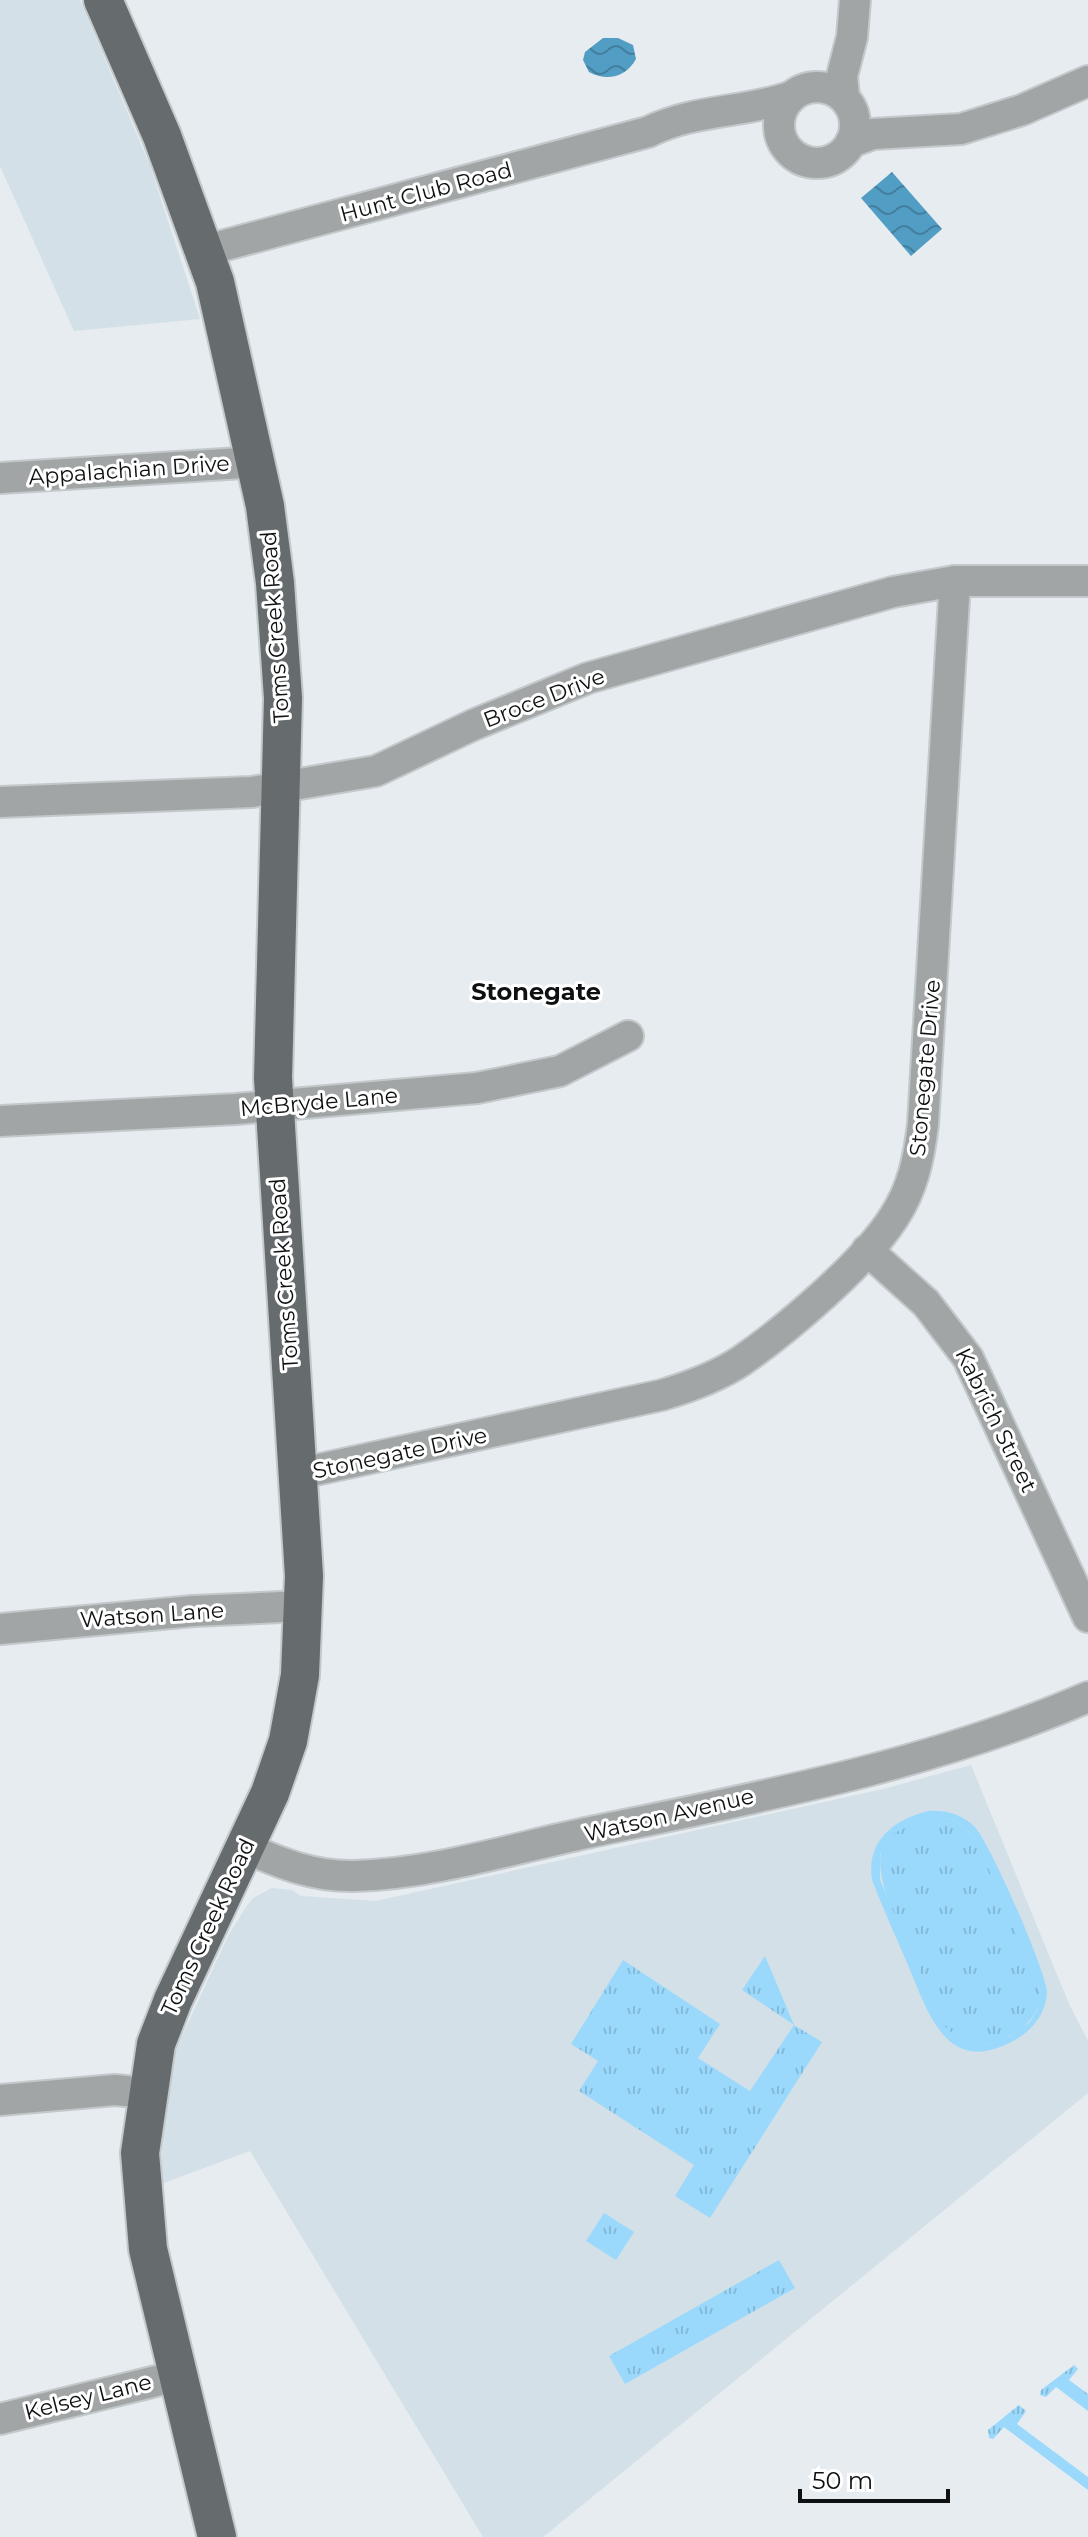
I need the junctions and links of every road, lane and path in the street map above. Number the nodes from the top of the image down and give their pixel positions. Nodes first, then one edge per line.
1 (103, 0) edge
2 (854, 5) edge
3 (1088, 81) edge
4 (795, 94) junction
5 (845, 99) junction
6 (997, 116) junction
7 (648, 132) junction
8 (781, 137) junction
9 (851, 142) junction
10 (203, 251) junction
11 (258, 462) junction
12 (0, 478) edge
13 (955, 581) junction
14 (1088, 581) edge
15 (282, 787) junction
16 (0, 802) edge
17 (628, 1036) dead end
18 (273, 1105) junction
19 (0, 1121) edge
20 (867, 1250) junction
21 (297, 1474) junction
22 (304, 1606) junction
23 (1088, 1617) edge
24 (0, 1629) edge
25 (1088, 1697) edge
26 (244, 1847) junction
27 (147, 2093) junction
28 (0, 2100) edge
29 (177, 2376) junction
30 (0, 2419) edge
31 (217, 2537) edge

1 - 10 main road, Toms Creek Road
2 - 4 street
2 - 5 street
3 - 6 street
4 - 5 street
4 - 7 street, Hunt Club Road
4 - 8 street
5 - 6 street
5 - 9 street
6 - 9 street
7 - 8 street, Hunt Club Road
7 - 10 street, Hunt Club Road
8 - 9 street
10 - 11 main road, Toms Creek Road
11 - 12 street, Appalachian Drive
11 - 15 main road, Toms Creek Road
13 - 14 street, Broce Drive
13 - 15 street, Broce Drive
13 - 20 street, Stonegate Drive
15 - 16 street, Broce Drive
15 - 18 main road, Toms Creek Road
17 - 18 street, McBryde Lane
18 - 19 street, McBryde Lane
18 - 21 main road, Toms Creek Road
20 - 21 street, Stonegate Drive
20 - 23 street, Kabrich Street
21 - 22 main road, Toms Creek Road
22 - 24 street, Watson Lane
22 - 26 main road, Toms Creek Road
25 - 26 street, Watson Avenue
26 - 27 main road, Toms Creek Road
27 - 28 street
27 - 29 main road, Toms Creek Road
29 - 30 street, Kelsey Lane
29 - 31 main road, Toms Creek Road

